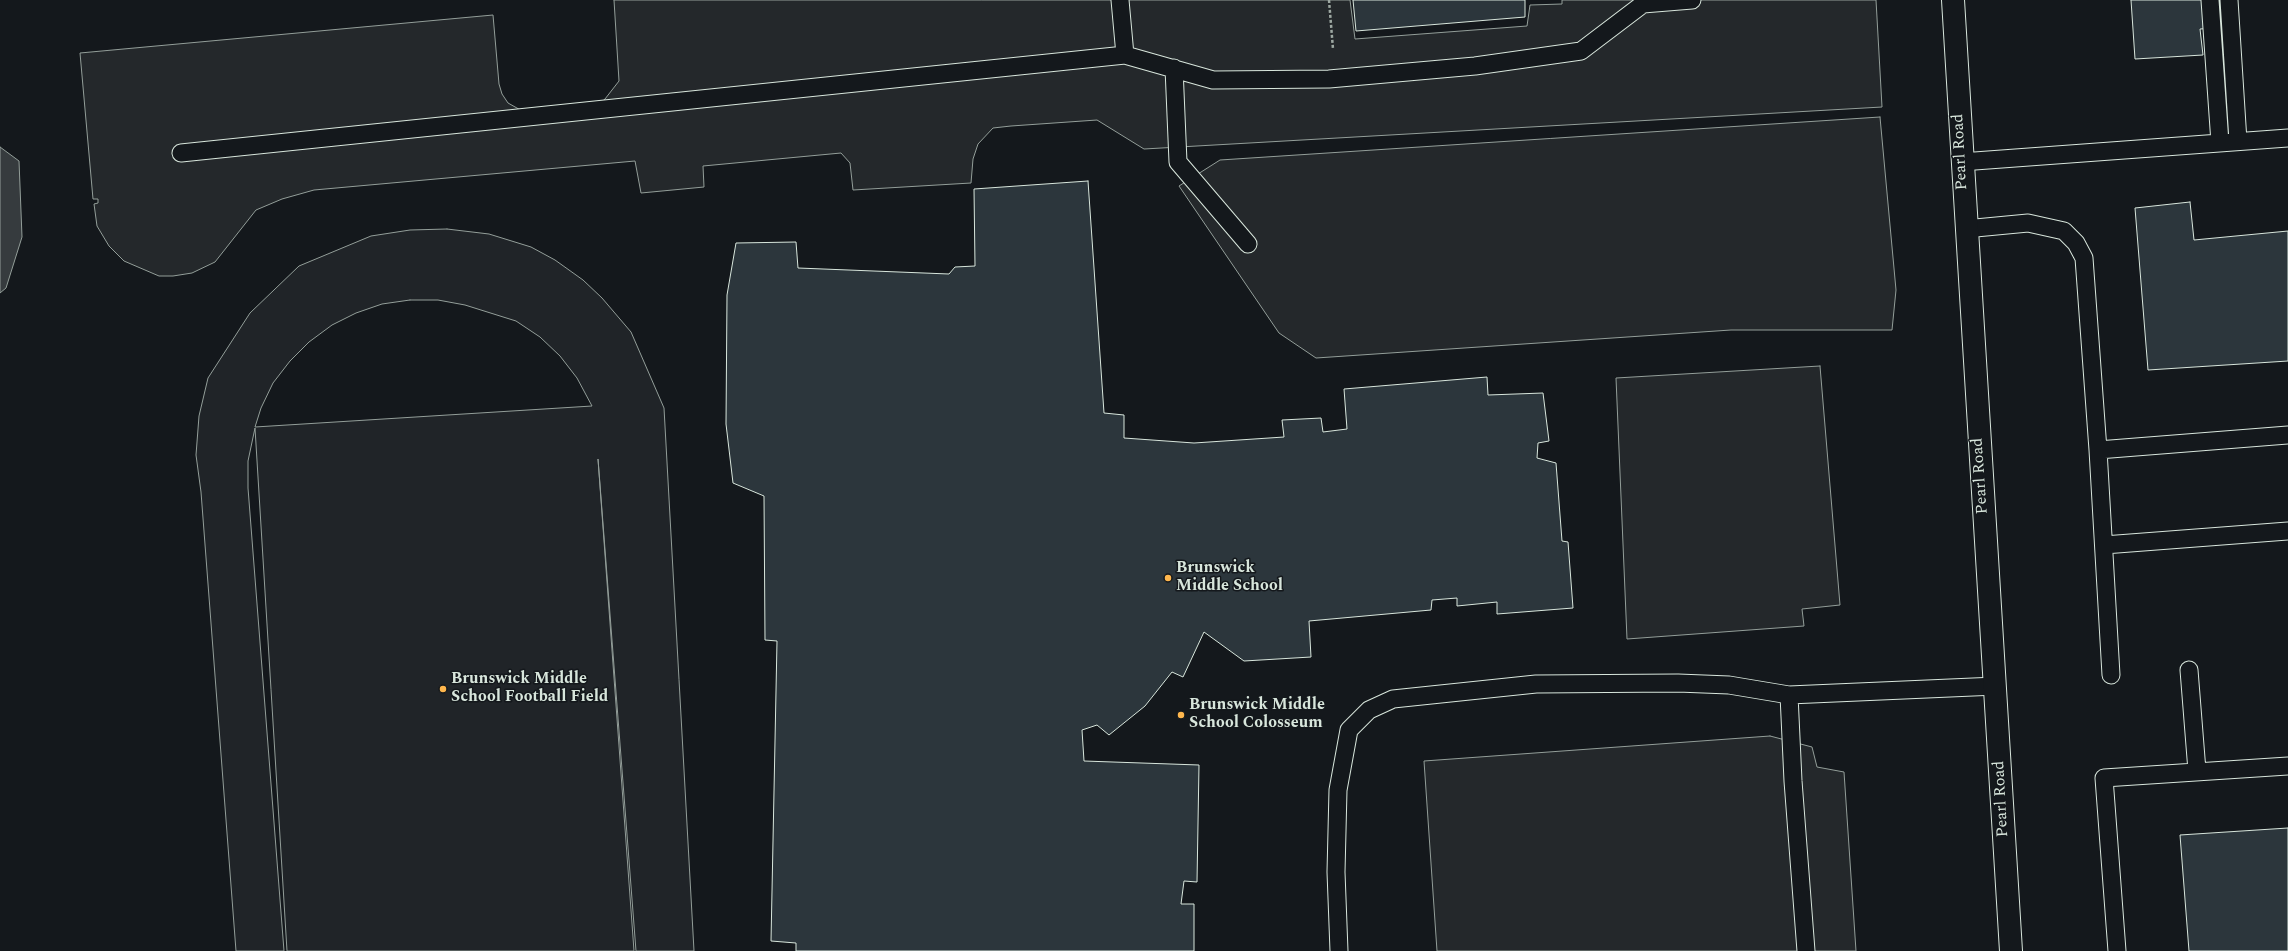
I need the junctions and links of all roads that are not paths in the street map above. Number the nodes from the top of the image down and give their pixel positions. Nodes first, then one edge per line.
1 (1120, 0) edge
2 (1692, 0) edge
3 (1953, 0) edge
4 (2210, 0) edge
5 (2229, 0) edge
6 (1125, 55) junction
7 (1174, 68) junction
8 (2288, 138) edge
9 (2238, 141) junction
10 (2220, 143) junction
11 (181, 153) dead end
12 (1961, 162) junction
13 (1965, 229) junction
14 (1248, 244) dead end
15 (2288, 435) edge
16 (2098, 450) junction
17 (2288, 531) edge
18 (2104, 545) junction
19 (2189, 670) dead end
20 (2111, 675) dead end
21 (1996, 686) junction
22 (1790, 695) junction
23 (2288, 766) edge
24 (2197, 771) junction
25 (1339, 951) edge
26 (1806, 951) edge
27 (2011, 951) edge
28 (2117, 951) edge

1 - 6 lane
2 - 7 lane
3 - 12 main road, Pearl Road
4 - 10 lane
5 - 9 lane
6 - 7 lane
6 - 11 lane
7 - 14 lane
8 - 9 lane
9 - 10 lane
10 - 12 lane
12 - 13 main road, Pearl Road
13 - 16 lane
13 - 21 main road, Pearl Road
15 - 16 lane
16 - 18 lane
17 - 18 lane
18 - 20 lane
19 - 24 lane
21 - 22 lane
21 - 27 main road, Pearl Road
22 - 25 lane
22 - 26 lane
23 - 24 lane
24 - 28 lane

